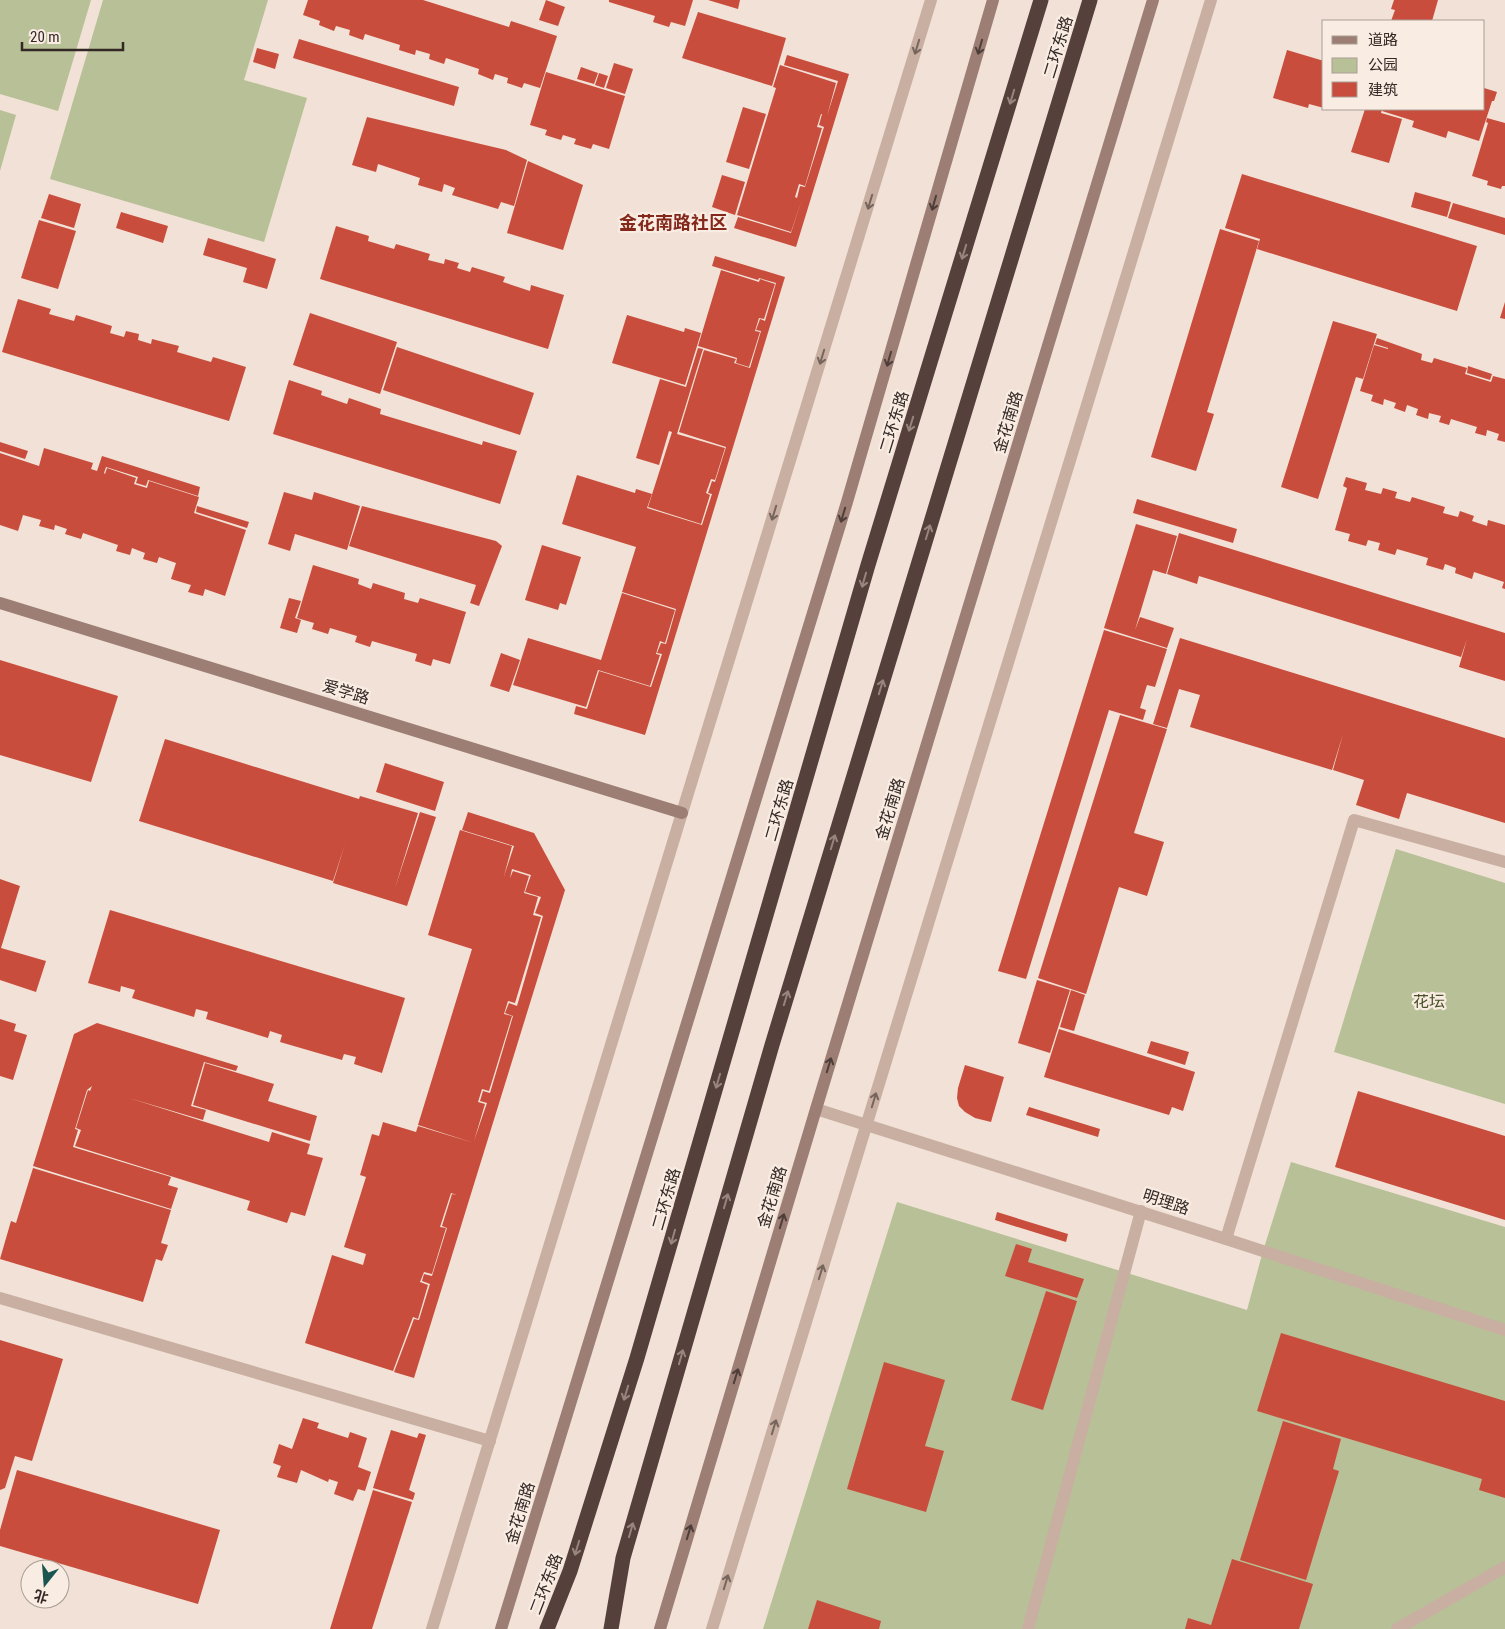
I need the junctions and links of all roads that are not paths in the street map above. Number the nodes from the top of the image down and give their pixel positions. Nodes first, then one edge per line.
1 (931, 0) edge
2 (993, 0) edge
3 (1041, 0) edge
4 (1090, 0) edge
5 (1153, 0) edge
6 (1211, 0) edge
7 (0, 603) edge
8 (682, 813) junction
9 (1505, 862) edge
10 (816, 1109) junction
11 (866, 1125) junction
12 (1141, 1212) junction
13 (1226, 1239) junction
14 (0, 1298) edge
15 (1505, 1330) edge
16 (490, 1441) junction
17 (1505, 1567) edge
18 (432, 1629) edge
19 (501, 1629) edge
20 (548, 1629) edge
21 (611, 1629) edge
22 (660, 1629) edge
23 (712, 1629) edge
24 (1028, 1629) edge
25 (1397, 1629) edge

1 -> 8 street
2 -> 19 main road, 金花南路
3 -> 20 highway, 二环东路
21 -> 4 highway, 二环东路
10 -> 5 main road, 金花南路
11 -> 6 street
7 - 8 main road, 爱学路
8 - 16 street
9 - 13 street
10 - 11 street, 明理路
22 -> 10 main road, 金花南路
11 - 12 street, 明理路
23 -> 11 street
12 - 13 street, 明理路
12 - 24 street
13 - 15 street, 明理路
14 - 16 street
16 - 18 street
17 - 25 street

